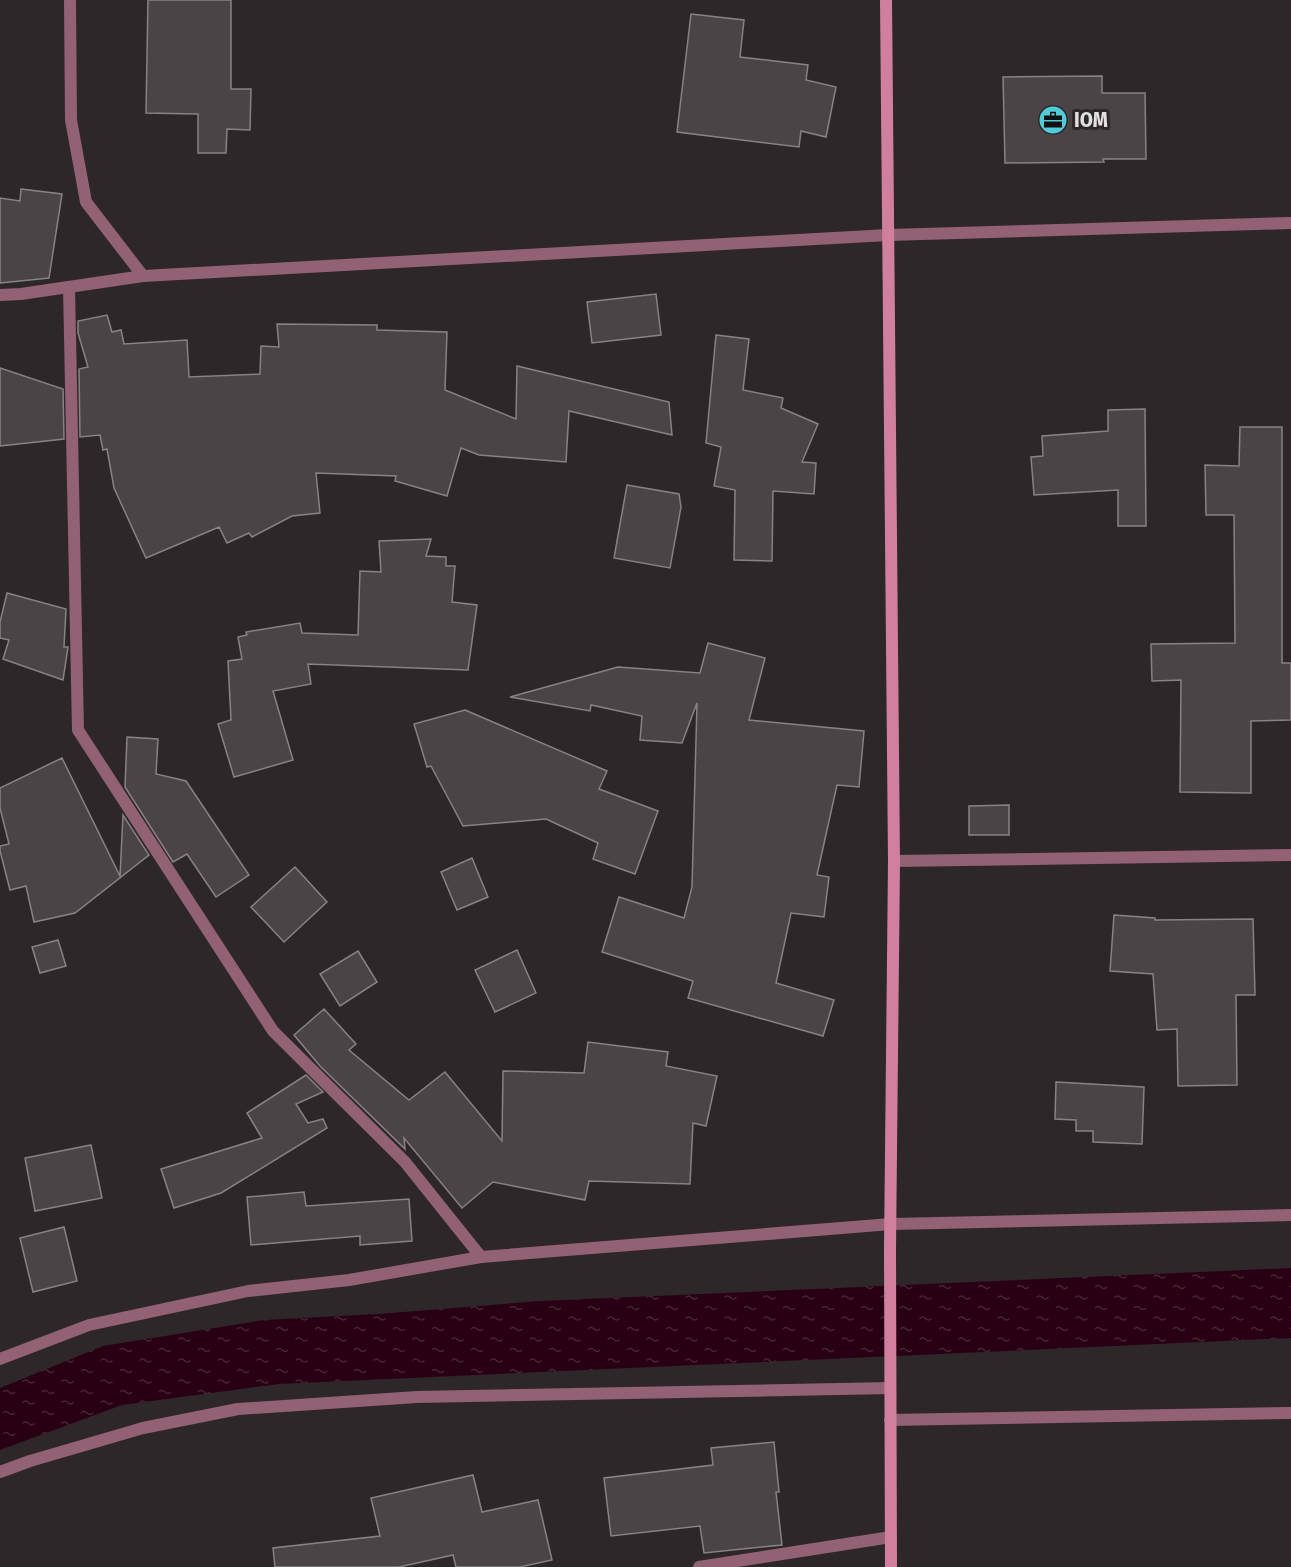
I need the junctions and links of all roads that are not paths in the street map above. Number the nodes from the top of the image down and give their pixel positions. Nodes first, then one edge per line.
1 (70, 0) edge
2 (886, 0) edge
3 (1291, 223) edge
4 (888, 235) junction
5 (143, 276) junction
6 (69, 287) junction
7 (0, 295) edge
8 (1291, 855) edge
9 (894, 861) junction
10 (1291, 1215) edge
11 (891, 1224) junction
12 (481, 1257) junction
13 (0, 1359) edge
14 (890, 1388) junction
15 (1291, 1413) edge
16 (890, 1420) junction
17 (0, 1472) edge
18 (891, 1537) junction
19 (699, 1567) edge
20 (891, 1567) edge

1 - 5 street
2 - 4 street
3 - 4 street
4 - 5 street
4 - 9 street
5 - 6 street
6 - 7 street
6 - 12 street
8 - 9 street
9 - 11 street
10 - 11 street
11 - 12 street
11 - 14 street
12 - 13 street
14 - 16 street
14 - 17 street
15 - 16 street
16 - 18 street
18 - 19 street
18 - 20 street

